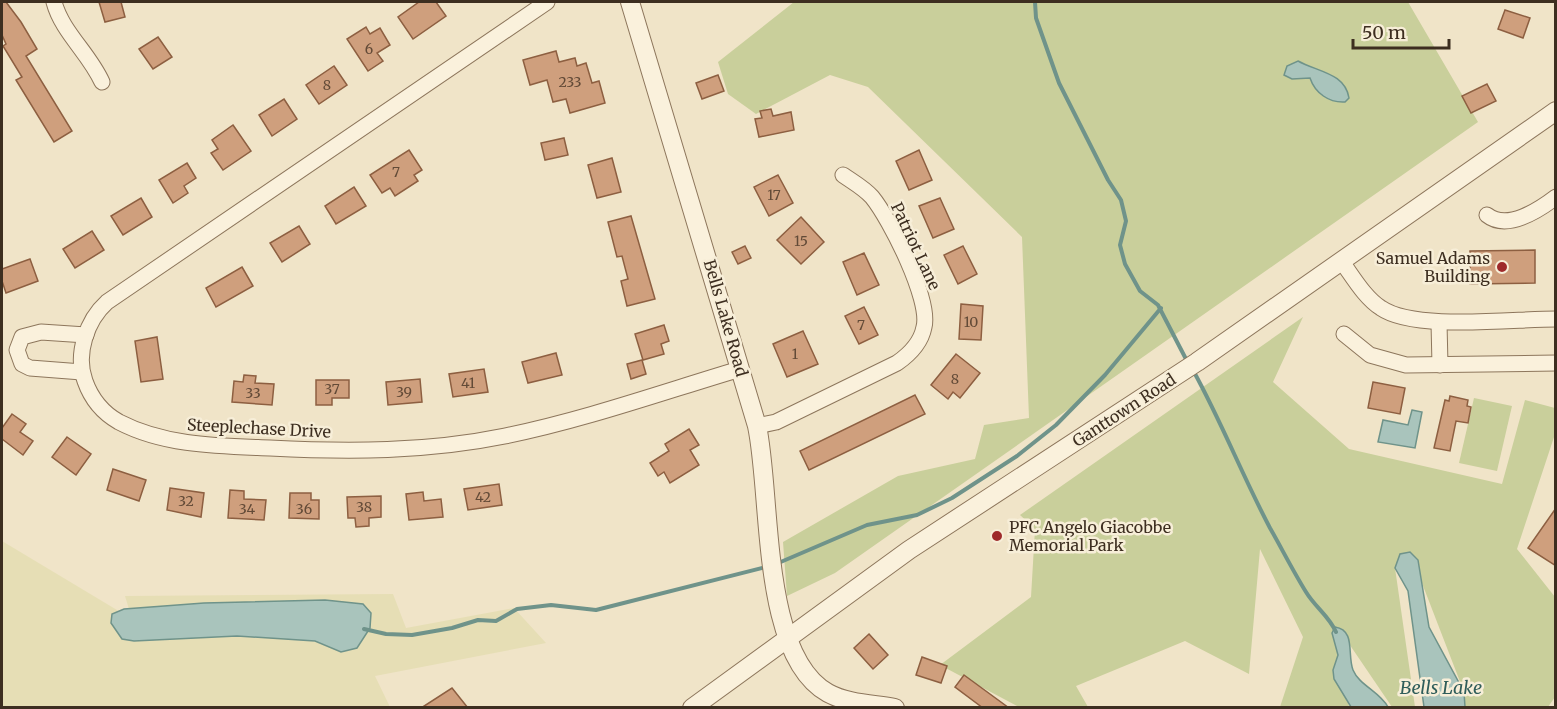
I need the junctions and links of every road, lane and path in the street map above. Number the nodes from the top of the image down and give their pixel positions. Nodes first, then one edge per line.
1 (547, 2) edge
2 (630, 2) edge
3 (55, 4) edge
4 (102, 82) dead end
5 (1556, 111) edge
6 (843, 175) dead end
7 (1556, 197) edge
8 (1487, 215) dead end
9 (1342, 262) junction
10 (1556, 319) edge
11 (1438, 323) junction
12 (86, 334) junction
13 (1344, 334) dead end
14 (1556, 363) edge
15 (1440, 365) junction
16 (740, 369) junction
17 (82, 372) junction
18 (757, 426) junction
19 (787, 641) junction
20 (692, 708) edge
21 (896, 708) edge

1 - 12 street
2 - 16 street, Bells Lake Road
3 - 4 street
5 - 9 street, Ganttown Road
6 - 18 street, Patriot Lane
7 - 8 street
9 - 11 street
9 - 19 street, Ganttown Road
10 - 11 street
11 - 15 street
12 - 17 street
12 - 17 street
13 - 15 street
14 - 15 street
16 - 17 street, Steeplechase Drive
16 - 18 street, Bells Lake Road
18 - 19 street, Bells Lake Road
19 - 20 street, Ganttown Road
19 - 21 street, Bells Lake Road

